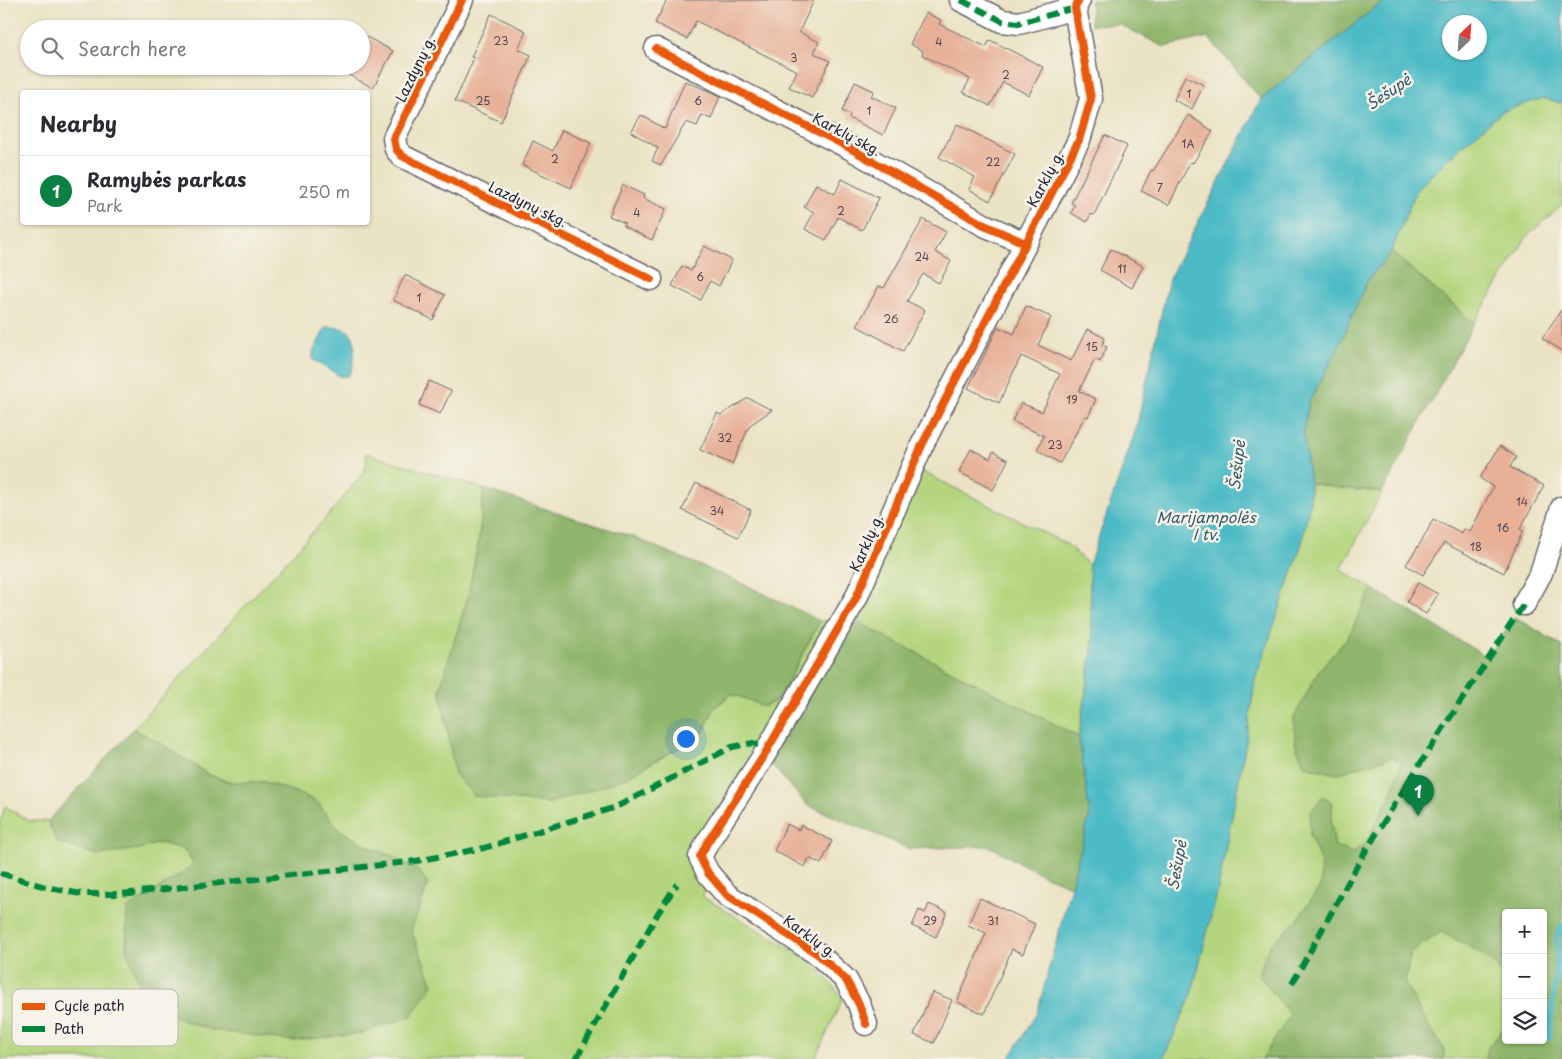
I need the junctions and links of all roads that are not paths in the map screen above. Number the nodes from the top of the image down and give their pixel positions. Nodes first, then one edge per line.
1 (462, 0) edge
2 (961, 0) edge
3 (1077, 4) edge
4 (656, 49) dead end
5 (396, 149) joint
6 (1024, 244) junction
7 (651, 279) dead end
8 (1562, 508) edge
9 (1524, 604) dead end
10 (866, 1024) dead end

1 - 5 street, Lazdynų g.
2 - 3 street
3 - 6 street, Karklų g.
4 - 6 street, Karklų skg.
5 - 7 street, Lazdynų skg.
6 - 10 street, Karklų g.
8 - 9 street

